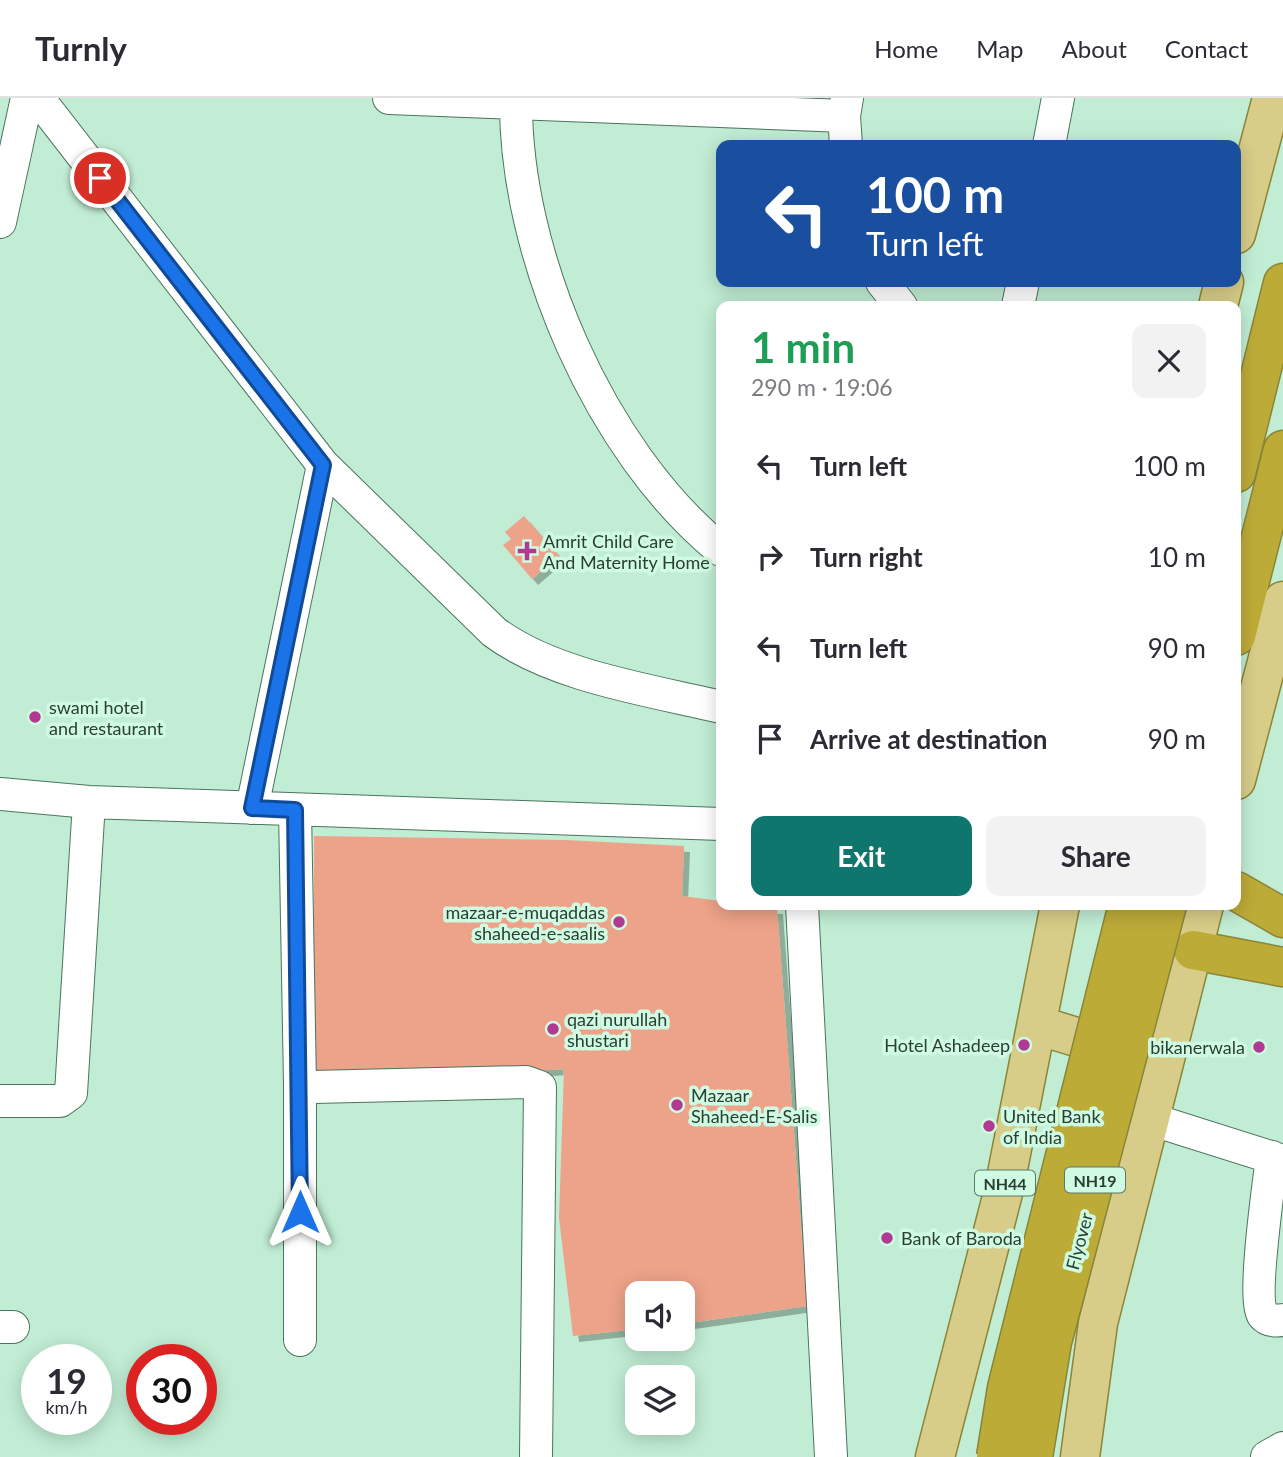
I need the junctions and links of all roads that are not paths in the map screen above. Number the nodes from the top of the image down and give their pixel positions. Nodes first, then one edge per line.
1 (27, 98) edge
2 (38, 98) edge
3 (389, 98) edge
4 (1058, 98) edge
5 (1272, 98) edge
6 (516, 99) edge
7 (846, 120) edge
8 (1050, 140) edge
9 (1241, 215) edge
10 (0, 222) edge
11 (1283, 283) edge
12 (886, 287) edge
13 (897, 301) edge
14 (1283, 450) edge
15 (1241, 453) edge
16 (323, 465) junction
17 (716, 545) edge
18 (1283, 601) edge
19 (1241, 616) edge
20 (716, 706) edge
21 (1241, 761) edge
22 (0, 794) edge
23 (89, 802) junction
24 (252, 808) junction
25 (295, 810) junction
26 (716, 824) edge
27 (1241, 894) edge
28 (802, 910) edge
29 (1059, 910) edge
30 (1127, 910) edge
31 (1166, 910) edge
32 (1203, 910) edge
33 (1283, 918) edge
34 (1193, 950) junction
35 (1283, 967) edge
36 (1037, 1024) junction
37 (1164, 1065) junction
38 (300, 1084) junction
39 (0, 1101) edge
40 (1150, 1119) junction
41 (1278, 1159) edge
42 (1283, 1320) edge
43 (300, 1340) dead end
44 (1283, 1448) edge
45 (536, 1457) edge
46 (831, 1457) edge
47 (936, 1457) edge
48 (996, 1457) edge
49 (1033, 1457) edge
50 (1080, 1457) edge
51 (1267, 1457) edge

1 - 10 street
2 - 16 street
3 - 6 street
4 - 8 street
5 - 9 main road
6 - 7 street
6 - 17 street
11 - 15 highway
12 - 13 street
14 - 19 highway
16 - 20 street
16 - 24 street
18 - 21 main road
22 - 23 street
23 - 24 street
23 - 39 street
24 - 25 street
25 - 26 street
25 - 38 street
27 - 33 highway
28 - 46 street
29 - 36 main road, NH44
30 - 48 highway, Flyover / NH19, bridge
31 - 49 highway, Flyover / NH19, bridge
32 - 34 main road
34 - 35 highway
34 - 37 main road
36 - 37 main road
36 - 47 main road, NH44
37 - 40 main road
38 - 43 street
38 - 45 street
40 - 41 street
40 - 50 main road
41 - 42 street
44 - 51 street

